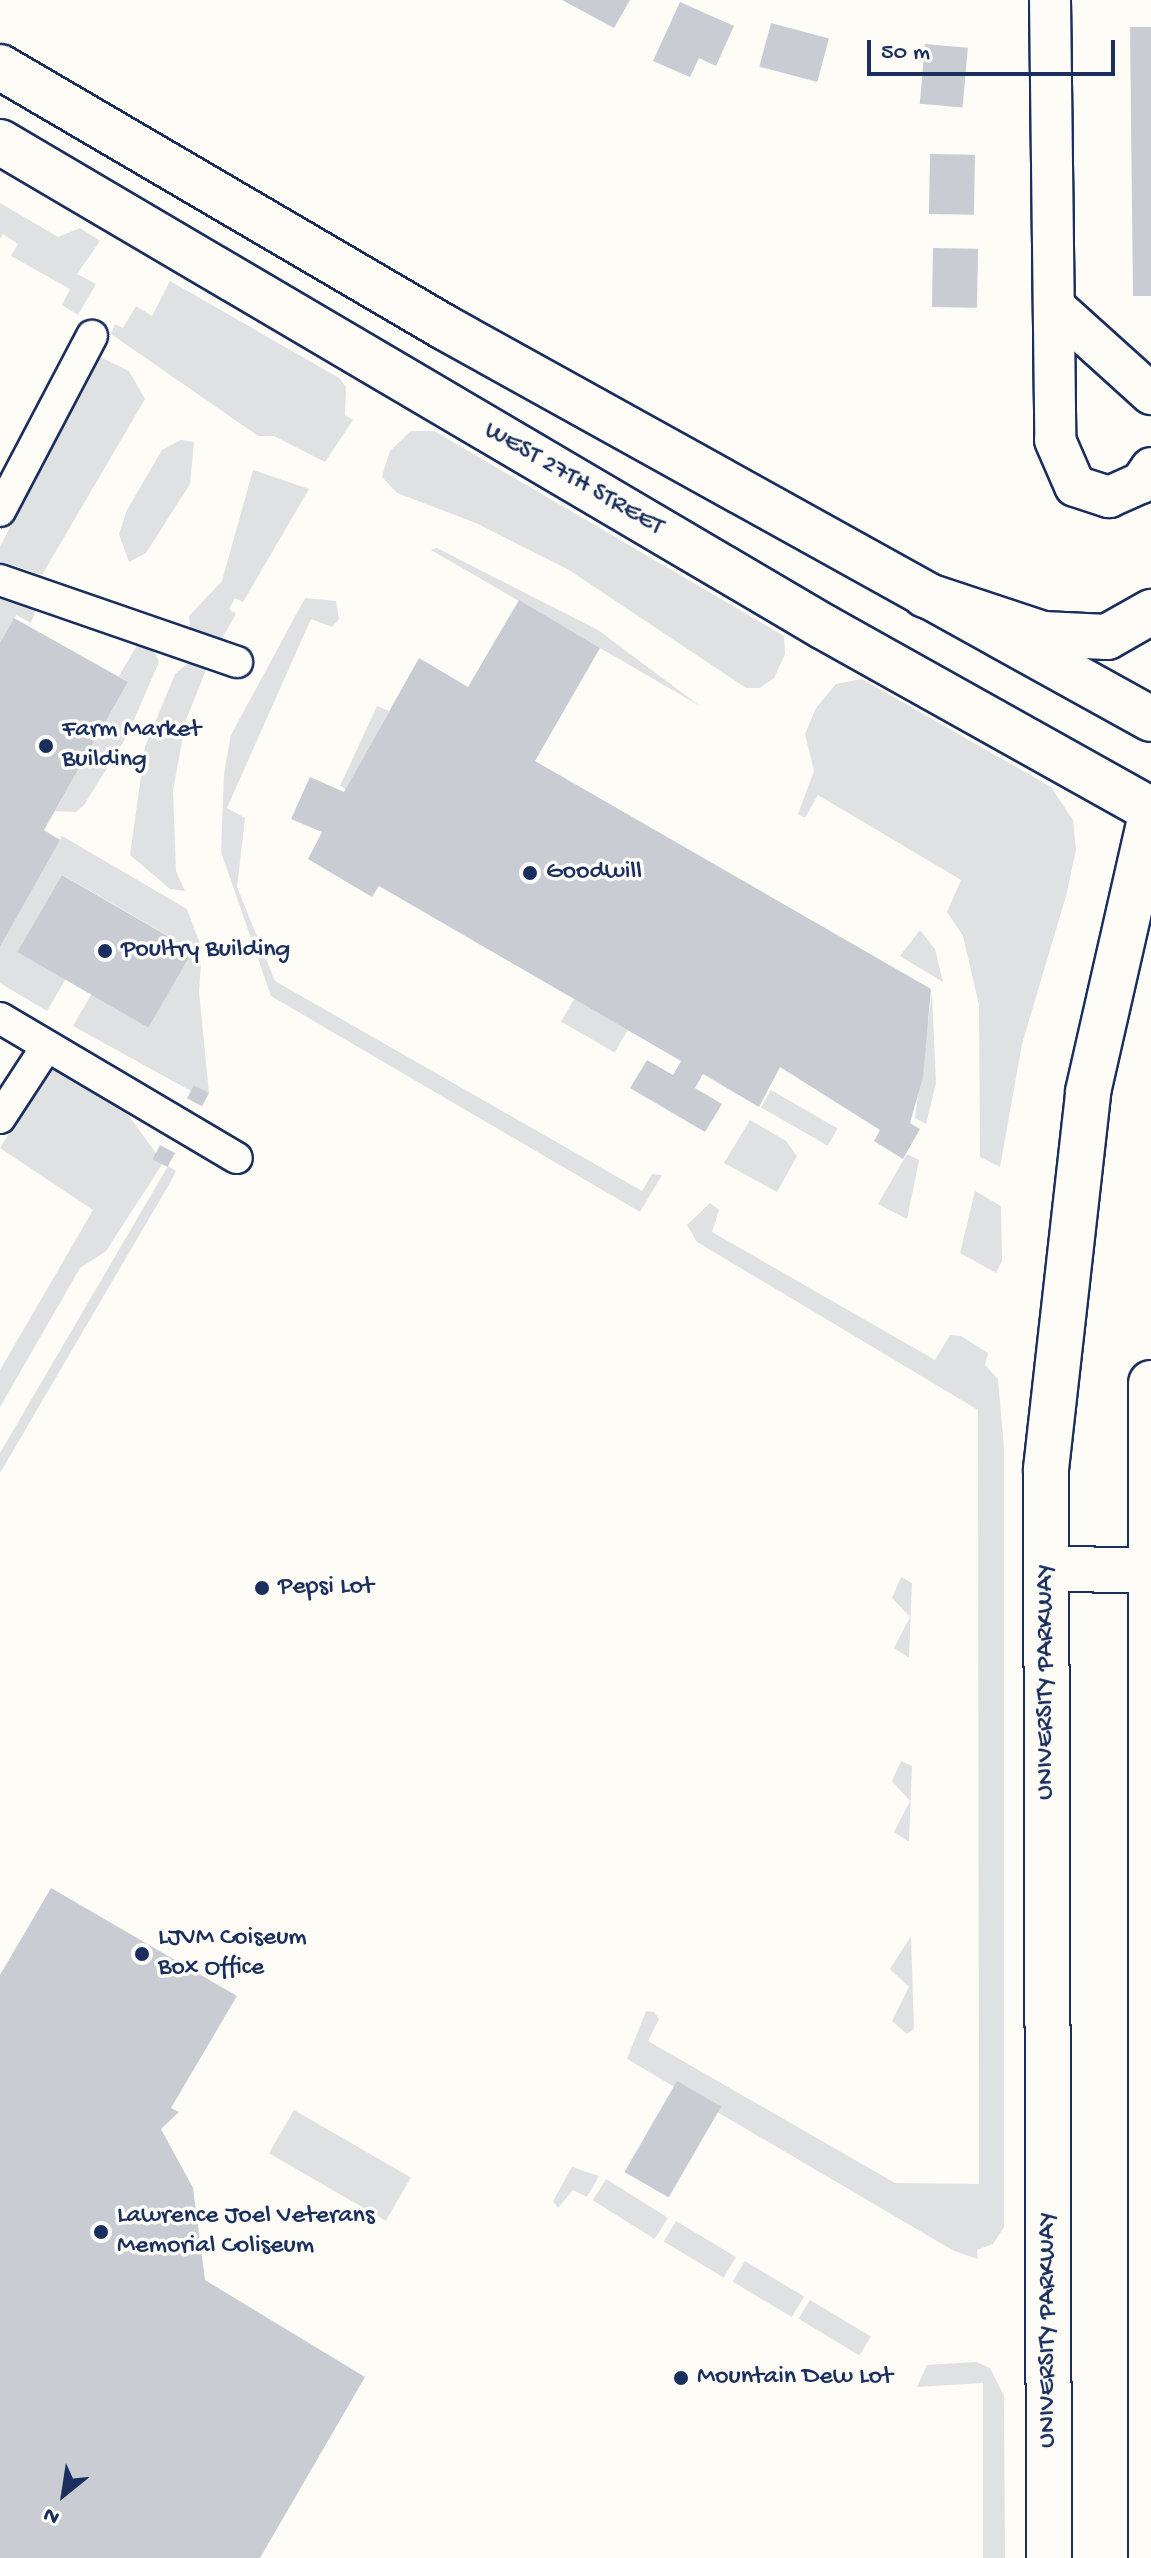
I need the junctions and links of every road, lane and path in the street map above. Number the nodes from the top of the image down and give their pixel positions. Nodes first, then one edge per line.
1 (1050, 0) edge
2 (0, 67) edge
3 (0, 142) edge
4 (1057, 309) junction
5 (92, 336) dead end
6 (1151, 394) edge
7 (1151, 468) edge
8 (0, 511) edge
9 (0, 580) edge
10 (925, 595) junction
11 (1151, 612) edge
12 (237, 662) dead end
13 (1151, 719) edge
14 (1151, 812) edge
15 (0, 1018) edge
16 (47, 1046) junction
17 (0, 1118) edge
18 (237, 1158) dead end
19 (1151, 1383) edge
20 (1046, 1569) junction
21 (1147, 1570) junction
22 (1049, 2558) edge
23 (1151, 2558) edge

1 - 4 street
2 - 10 main road
3 - 14 main road, WEST 27TH STREET
4 - 6 street
4 - 7 street
5 - 8 street
9 - 12 street
10 - 11 main road
10 - 13 main road
14 - 20 main road, UNIVERSITY PARKWAY
15 - 16 street
16 - 17 street
16 - 18 street
19 - 21 main road
20 - 21 main road
20 - 22 main road, UNIVERSITY PARKWAY
21 - 23 main road

